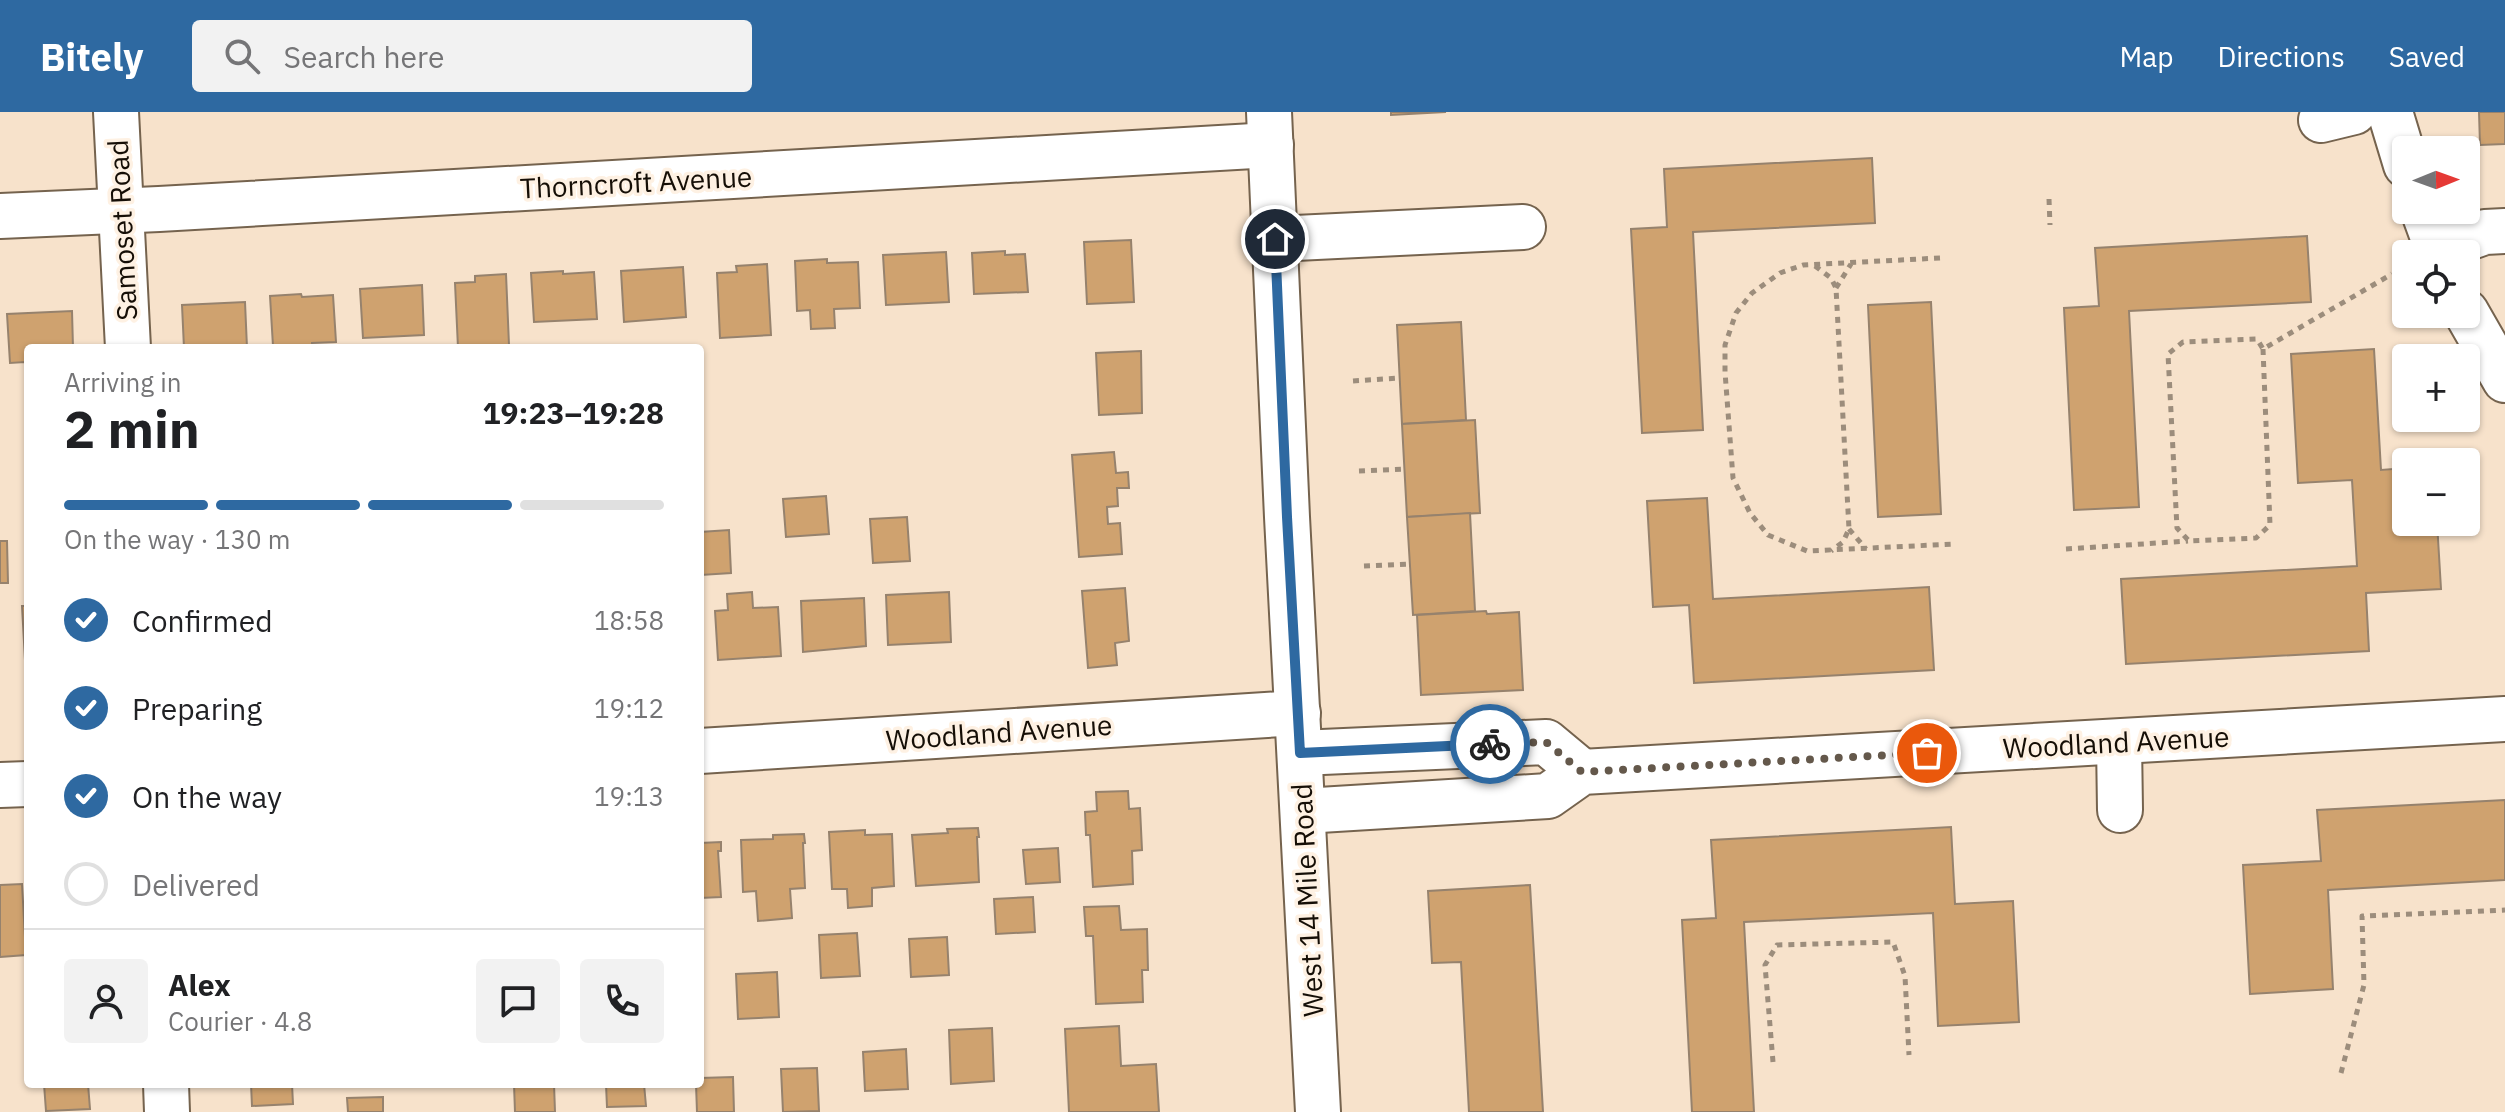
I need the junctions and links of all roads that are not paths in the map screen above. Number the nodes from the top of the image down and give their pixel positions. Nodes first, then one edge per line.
1 (116, 112) edge
2 (2390, 112) edge
3 (1270, 129) edge
4 (2397, 136) edge
5 (121, 210) junction
6 (0, 216) edge
7 (1523, 227) dead end
8 (2505, 231) edge
9 (2433, 238) edge
10 (1275, 239) junction
11 (2475, 328) edge
12 (128, 344) edge
13 (2505, 380) edge
14 (2505, 719) edge
15 (1299, 733) junction
16 (2119, 742) junction
17 (704, 751) edge
18 (1582, 772) junction
19 (24, 784) edge
20 (0, 785) edge
21 (2120, 810) dead end
22 (1303, 811) junction
23 (166, 1088) edge
24 (167, 1112) edge
25 (1318, 1112) edge

1 - 5 street, Samoset Road
2 - 4 street
3 - 5 street, Thorncroft Avenue
3 - 10 street, West 14 Mile Road
5 - 6 street, Thorncroft Avenue
5 - 12 street, Samoset Road
7 - 10 street
8 - 9 street
10 - 15 street, West 14 Mile Road
11 - 13 street
14 - 16 street, Woodland Avenue
15 - 17 street, Woodland Avenue
15 - 18 street, Woodland Avenue
15 - 22 street, West 14 Mile Road
16 - 18 street, Woodland Avenue
16 - 21 street
18 - 22 street
19 - 20 street
22 - 25 street, West 14 Mile Road
23 - 24 street

